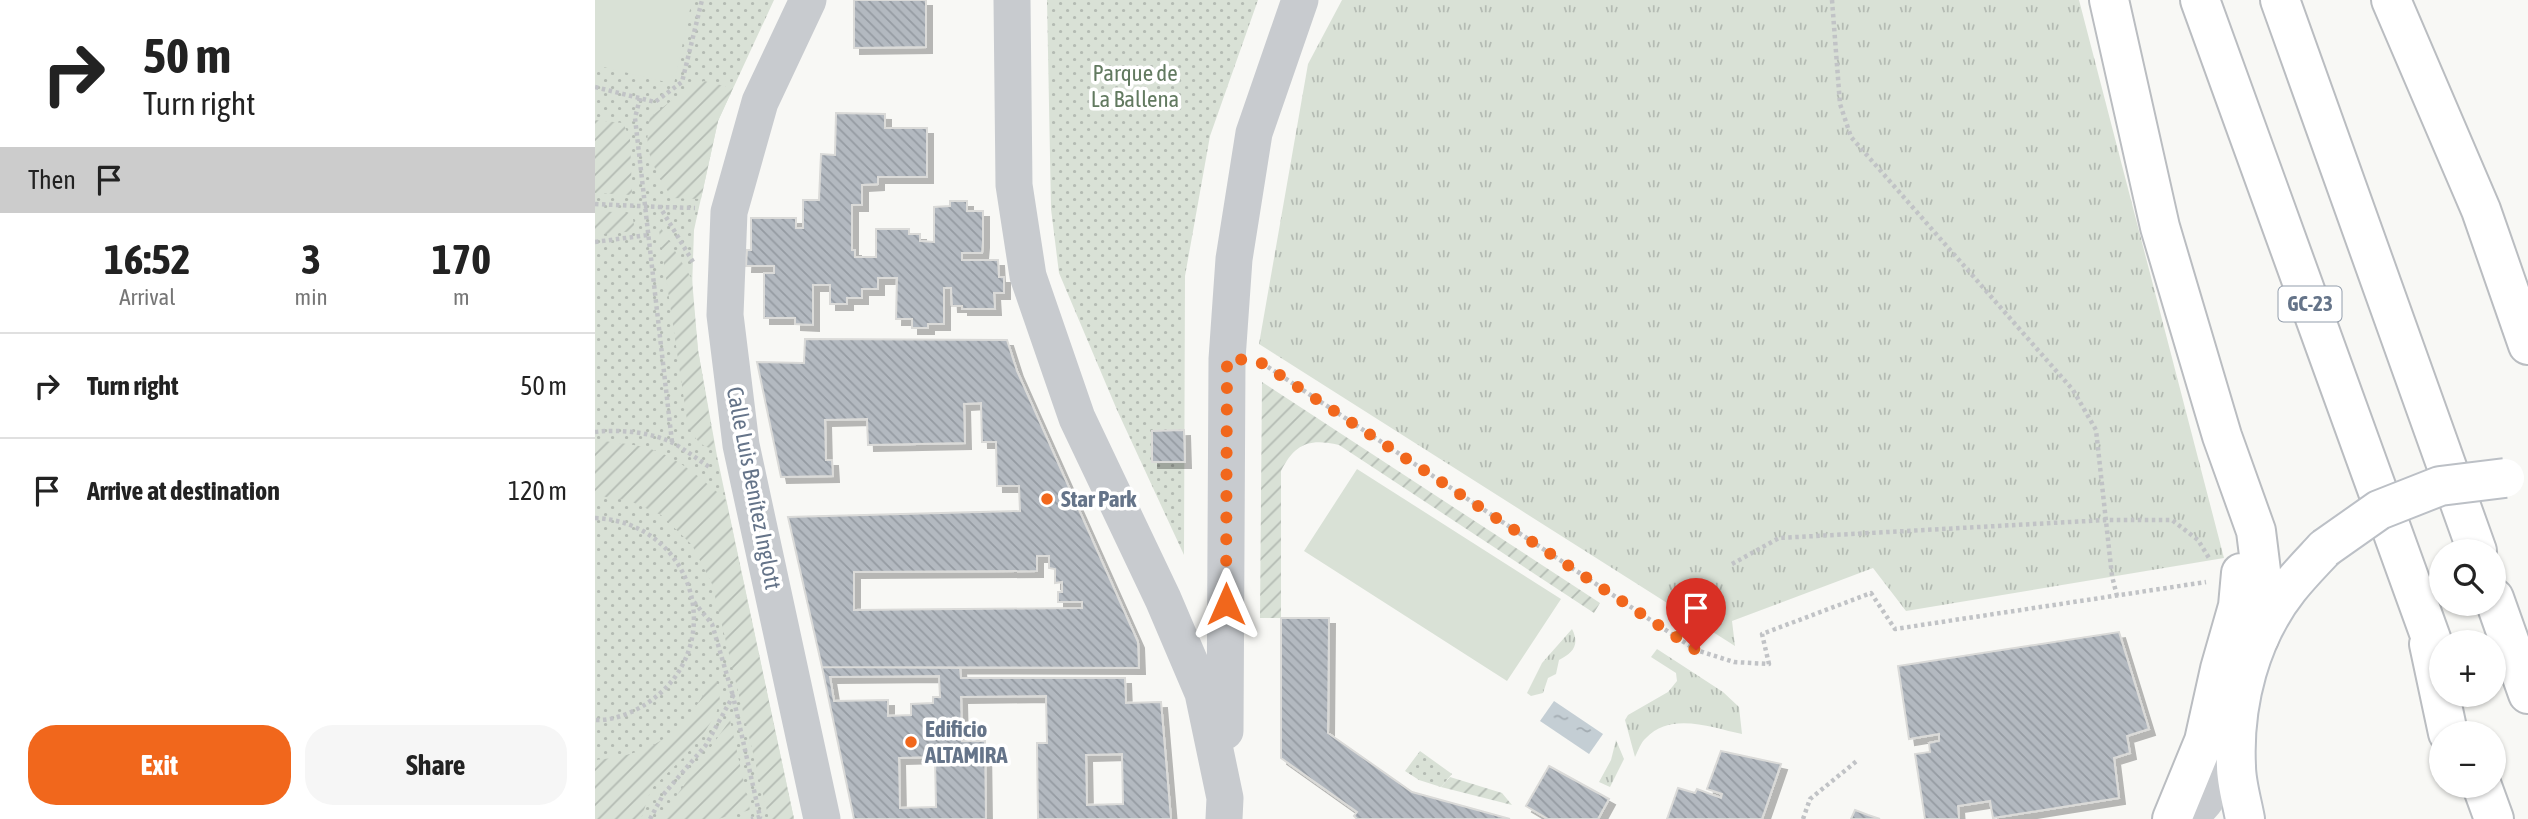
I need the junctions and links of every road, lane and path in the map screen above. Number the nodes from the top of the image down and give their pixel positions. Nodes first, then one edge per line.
1 (702, 0) edge
2 (808, 0) edge
3 (1012, 0) edge
4 (1300, 0) edge
5 (1832, 0) edge
6 (2109, 0) edge
7 (2200, 0) edge
8 (2280, 0) edge
9 (2391, 0) edge
10 (595, 87) edge
11 (640, 98) junction
12 (595, 204) edge
13 (645, 207) junction
14 (660, 207) junction
15 (699, 208) dead end
16 (2489, 234) junction
17 (648, 235) junction
18 (595, 242) edge
19 (693, 263) dead end
20 (2528, 303) edge
21 (2528, 345) edge
22 (1227, 359) junction
23 (595, 432) edge
24 (2222, 436) junction
25 (672, 442) junction
26 (721, 474) dead end
27 (2517, 479) edge
28 (595, 518) edge
29 (2106, 520) junction
30 (2473, 539) edge
31 (2210, 560) dead end
32 (1732, 564) dead end
33 (1226, 577) junction
34 (2212, 581) dead end
35 (2117, 596) junction
36 (1164, 599) junction
37 (693, 601) junction
38 (2421, 607) junction
39 (2500, 616) edge
40 (2429, 631) edge
41 (2259, 638) junction
42 (2528, 694) edge
43 (733, 696) junction
44 (2238, 710) junction
45 (595, 720) edge
46 (2445, 721) edge
47 (1858, 760) dead end
48 (2466, 798) edge
49 (2486, 798) edge
50 (1224, 809) edge
51 (650, 819) edge
52 (751, 819) edge
53 (822, 819) edge
54 (1803, 819) edge
55 (2172, 819) edge
56 (2189, 819) edge
57 (2245, 819) edge
58 (2473, 819) edge
59 (2494, 819) edge

1 - 11 path
2 - 53 street, Calle Luis Benítez Inglott
3 - 36 street
4 - 22 street
5 - 29 path
6 - 24 main road
7 - 38 main road, GC-23
8 - 30 main road
9 - 16 main road
10 - 11 path
11 - 13 path
12 - 13 path
13 - 14 path
13 - 17 path
14 - 15 path
14 - 19 path
16 - 20 main road
16 - 21 main road
17 - 18 path
17 - 25 path
22 - 33 street
22 - 35 path
23 - 25 path
24 - 41 main road
24 - 55 main road
25 - 26 path
27 - 41 main road, bridge
28 - 37 path
29 - 31 path
29 - 32 path
29 - 35 path
33 - 36 street
33 - 50 street
34 - 35 path
36 - 50 street
37 - 43 path
37 - 45 path
38 - 40 main road, GC-23
38 - 46 main road
39 - 42 main road
41 - 44 main road
43 - 51 path
43 - 52 path
44 - 56 street
44 - 57 main road
47 - 54 path
48 - 58 main road
49 - 59 main road

